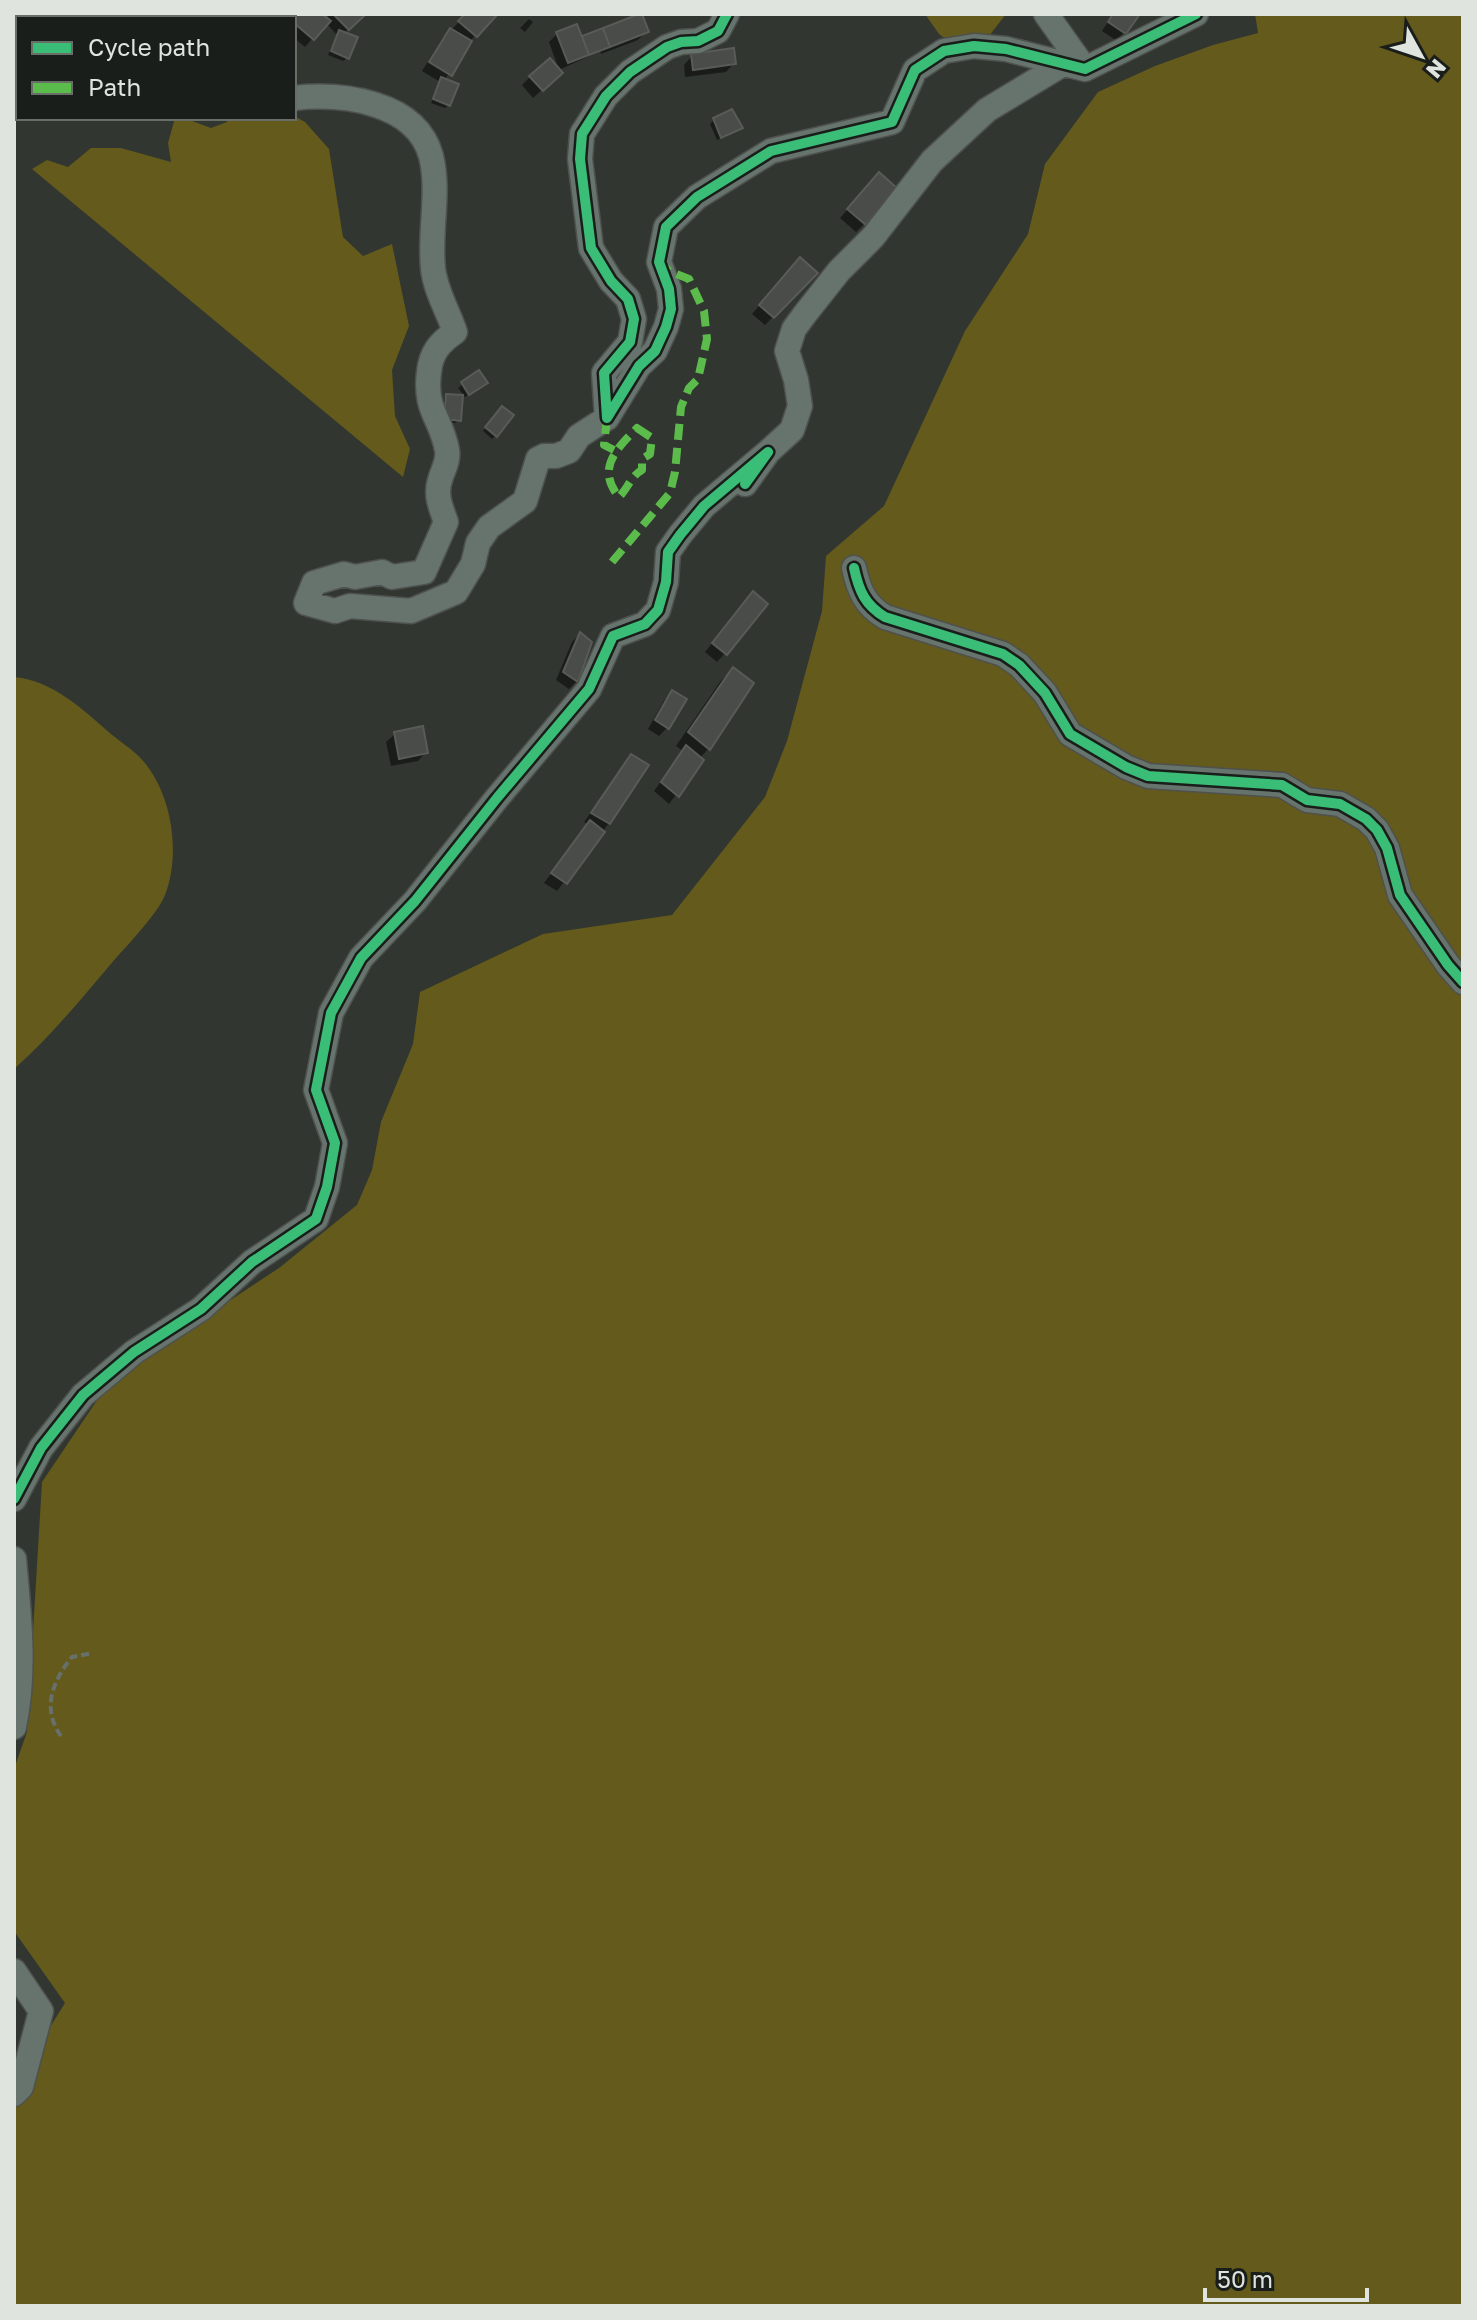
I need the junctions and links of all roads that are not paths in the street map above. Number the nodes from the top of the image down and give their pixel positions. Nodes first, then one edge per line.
1 (727, 14) edge
2 (1046, 14) edge
3 (1196, 14) edge
4 (1074, 67) junction
5 (296, 98) edge
6 (607, 418) junction
7 (768, 452) junction
8 (745, 484) dead end
9 (854, 568) dead end
10 (1463, 982) edge
11 (14, 1499) edge
12 (14, 1559) edge
13 (14, 1727) edge
14 (14, 1971) edge
15 (14, 2094) edge

1 - 6 street
2 - 4 street
3 - 4 street
4 - 6 street
4 - 7 street
5 - 6 street
7 - 8 street
7 - 11 street
9 - 10 street
12 - 13 street
14 - 15 street

